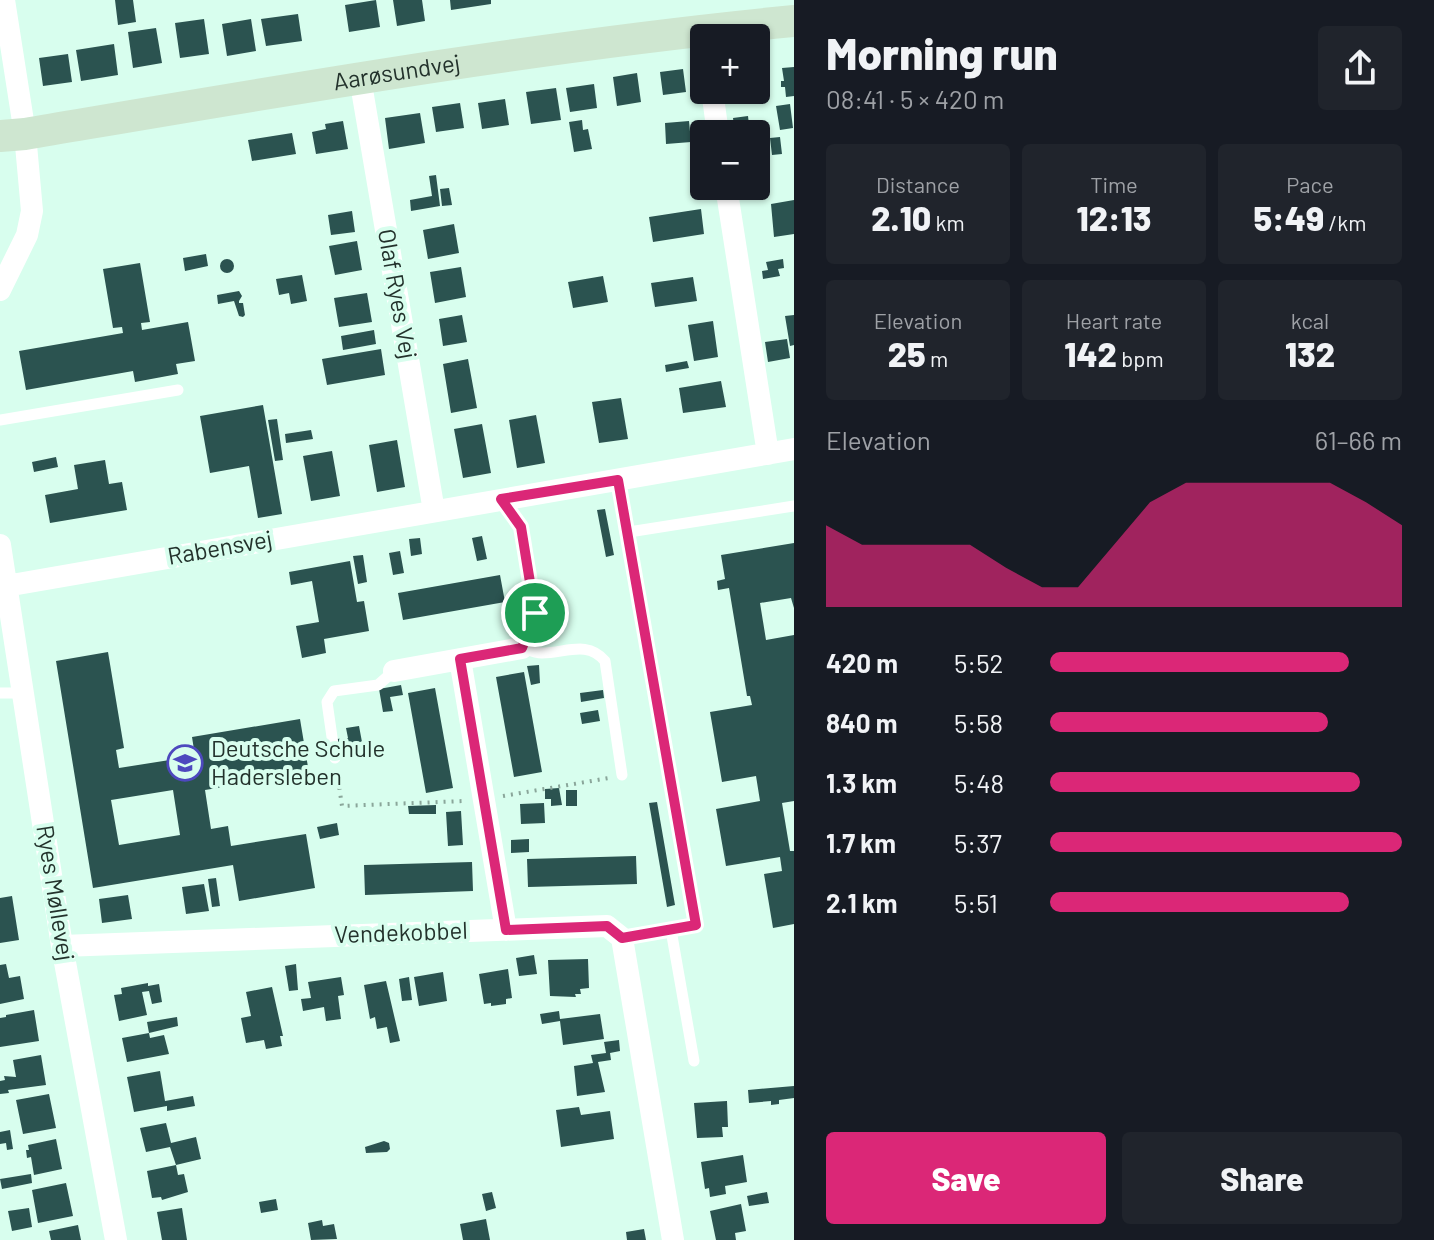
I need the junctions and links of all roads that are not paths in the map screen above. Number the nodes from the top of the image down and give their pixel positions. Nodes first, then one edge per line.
1 (4, 0) edge
2 (794, 21) edge
3 (770, 24) edge
4 (690, 36) edge
5 (360, 78) junction
6 (12, 135) edge
7 (728, 200) edge
8 (0, 290) edge
9 (178, 390) dead end
10 (0, 420) edge
11 (794, 449) edge
12 (768, 454) junction
13 (618, 480) junction
14 (794, 506) edge
15 (434, 511) junction
16 (629, 532) junction
17 (0, 545) edge
18 (6, 586) junction
19 (522, 648) joint
20 (460, 659) junction
21 (394, 671) joint
22 (0, 693) edge
23 (23, 693) junction
24 (335, 758) dead end
25 (622, 775) dead end
26 (506, 930) junction
27 (671, 930) junction
28 (622, 938) junction
29 (62, 946) junction
30 (694, 1061) dead end
31 (116, 1240) edge
32 (673, 1240) edge

1 - 6 street
2 - 3 street, Aarøsundvej
4 - 5 street, Aarøsundvej
5 - 6 street, Aarøsundvej
5 - 15 street, Olaf Ryes Vej
6 - 8 street
7 - 12 street
9 - 10 lane
11 - 12 street, Rabensvej
12 - 13 street, Rabensvej
13 - 15 street, Rabensvej
13 - 16 lane
14 - 16 lane
15 - 18 street, Rabensvej
16 - 27 lane
17 - 18 street, Ryes Møllevej
18 - 23 street, Ryes Møllevej
19 - 20 street
19 - 25 lane
20 - 21 street
20 - 26 street
21 - 24 lane
22 - 23 lane
23 - 29 street, Ryes Møllevej
26 - 28 street, Vendekobbel
26 - 29 street, Vendekobbel
27 - 28 lane
27 - 30 lane
28 - 32 street
29 - 31 street, Ryes Møllevej

